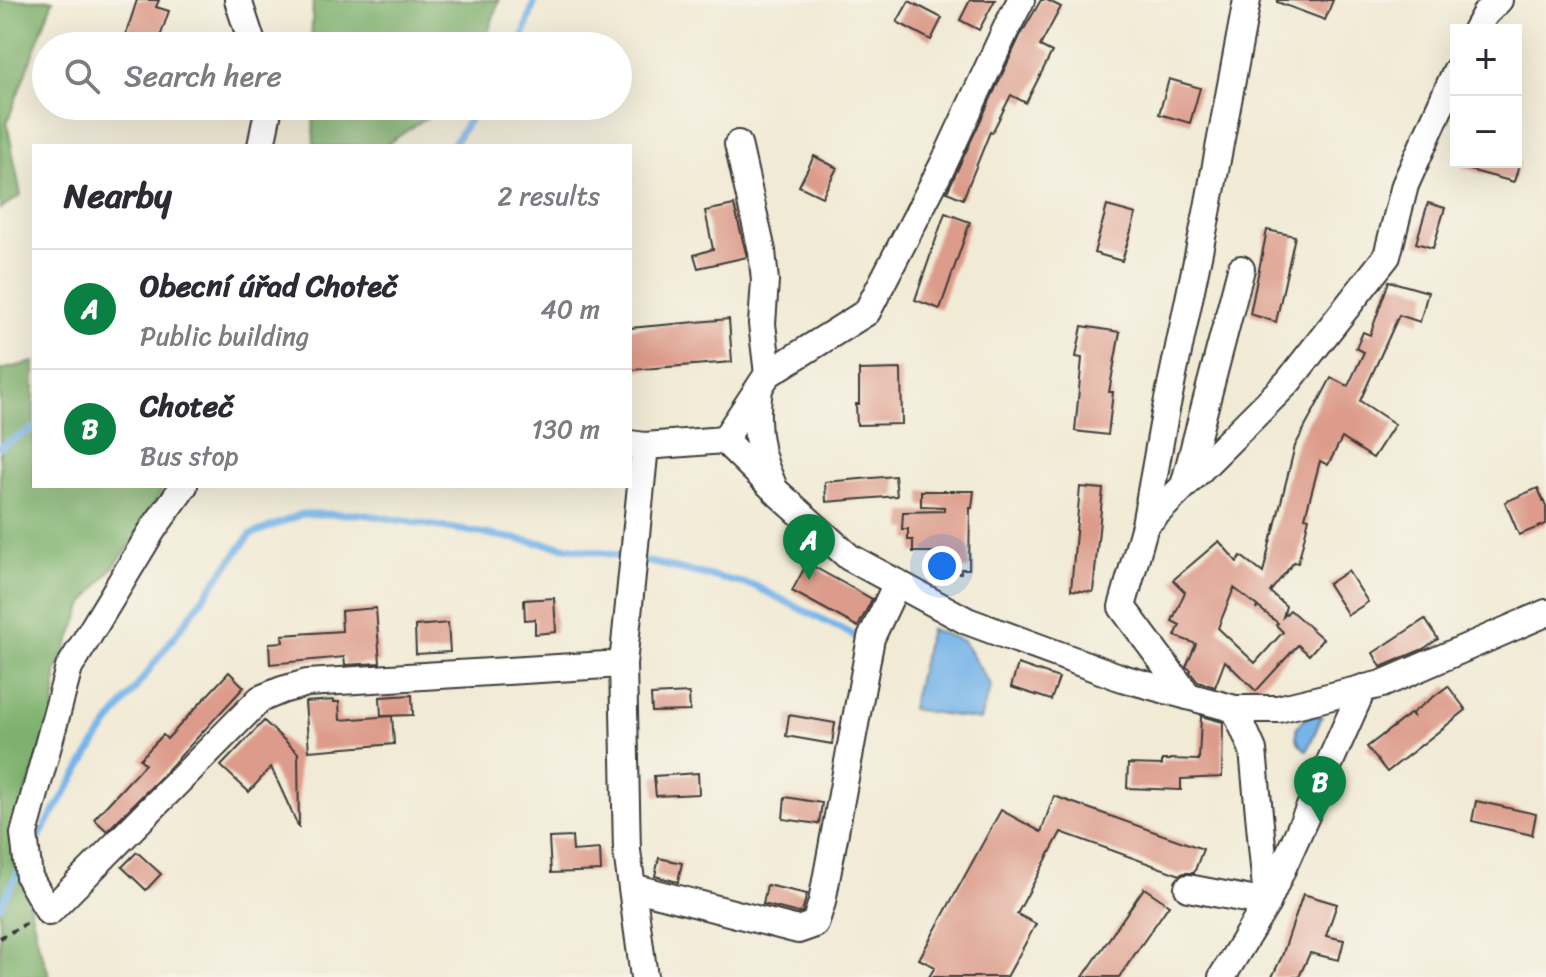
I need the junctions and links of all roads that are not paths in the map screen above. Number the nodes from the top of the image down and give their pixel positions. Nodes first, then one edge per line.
1 (238, 0) edge
2 (1021, 0) edge
3 (1247, 0) edge
4 (1499, 0) edge
5 (1479, 24) edge
6 (248, 32) edge
7 (1450, 84) edge
8 (266, 120) edge
9 (261, 144) edge
10 (738, 144) dead end
11 (1241, 269) dead end
12 (764, 380) junction
13 (724, 440) junction
14 (638, 445) edge
15 (1185, 486) junction
16 (183, 488) edge
17 (779, 494) junction
18 (1145, 525) junction
19 (897, 583) junction
20 (1546, 613) edge
21 (623, 664) junction
22 (1363, 688) junction
23 (1188, 696) junction
24 (1235, 709) junction
25 (632, 887) junction
26 (1188, 888) dead end
27 (1267, 903) junction
28 (644, 977) edge
29 (1222, 977) edge

1 - 6 street
2 - 12 street
3 - 18 street
4 - 5 street
7 - 15 street
8 - 9 street
10 - 12 street
11 - 15 street
12 - 13 street
12 - 17 street
13 - 14 street
13 - 17 street
14 - 21 street
15 - 18 street
16 - 21 street
17 - 19 street
18 - 23 street
19 - 23 street
19 - 25 street
20 - 22 street
21 - 25 street
22 - 24 street
22 - 27 street
23 - 24 street
24 - 27 street
25 - 28 street
26 - 27 street
27 - 29 street

